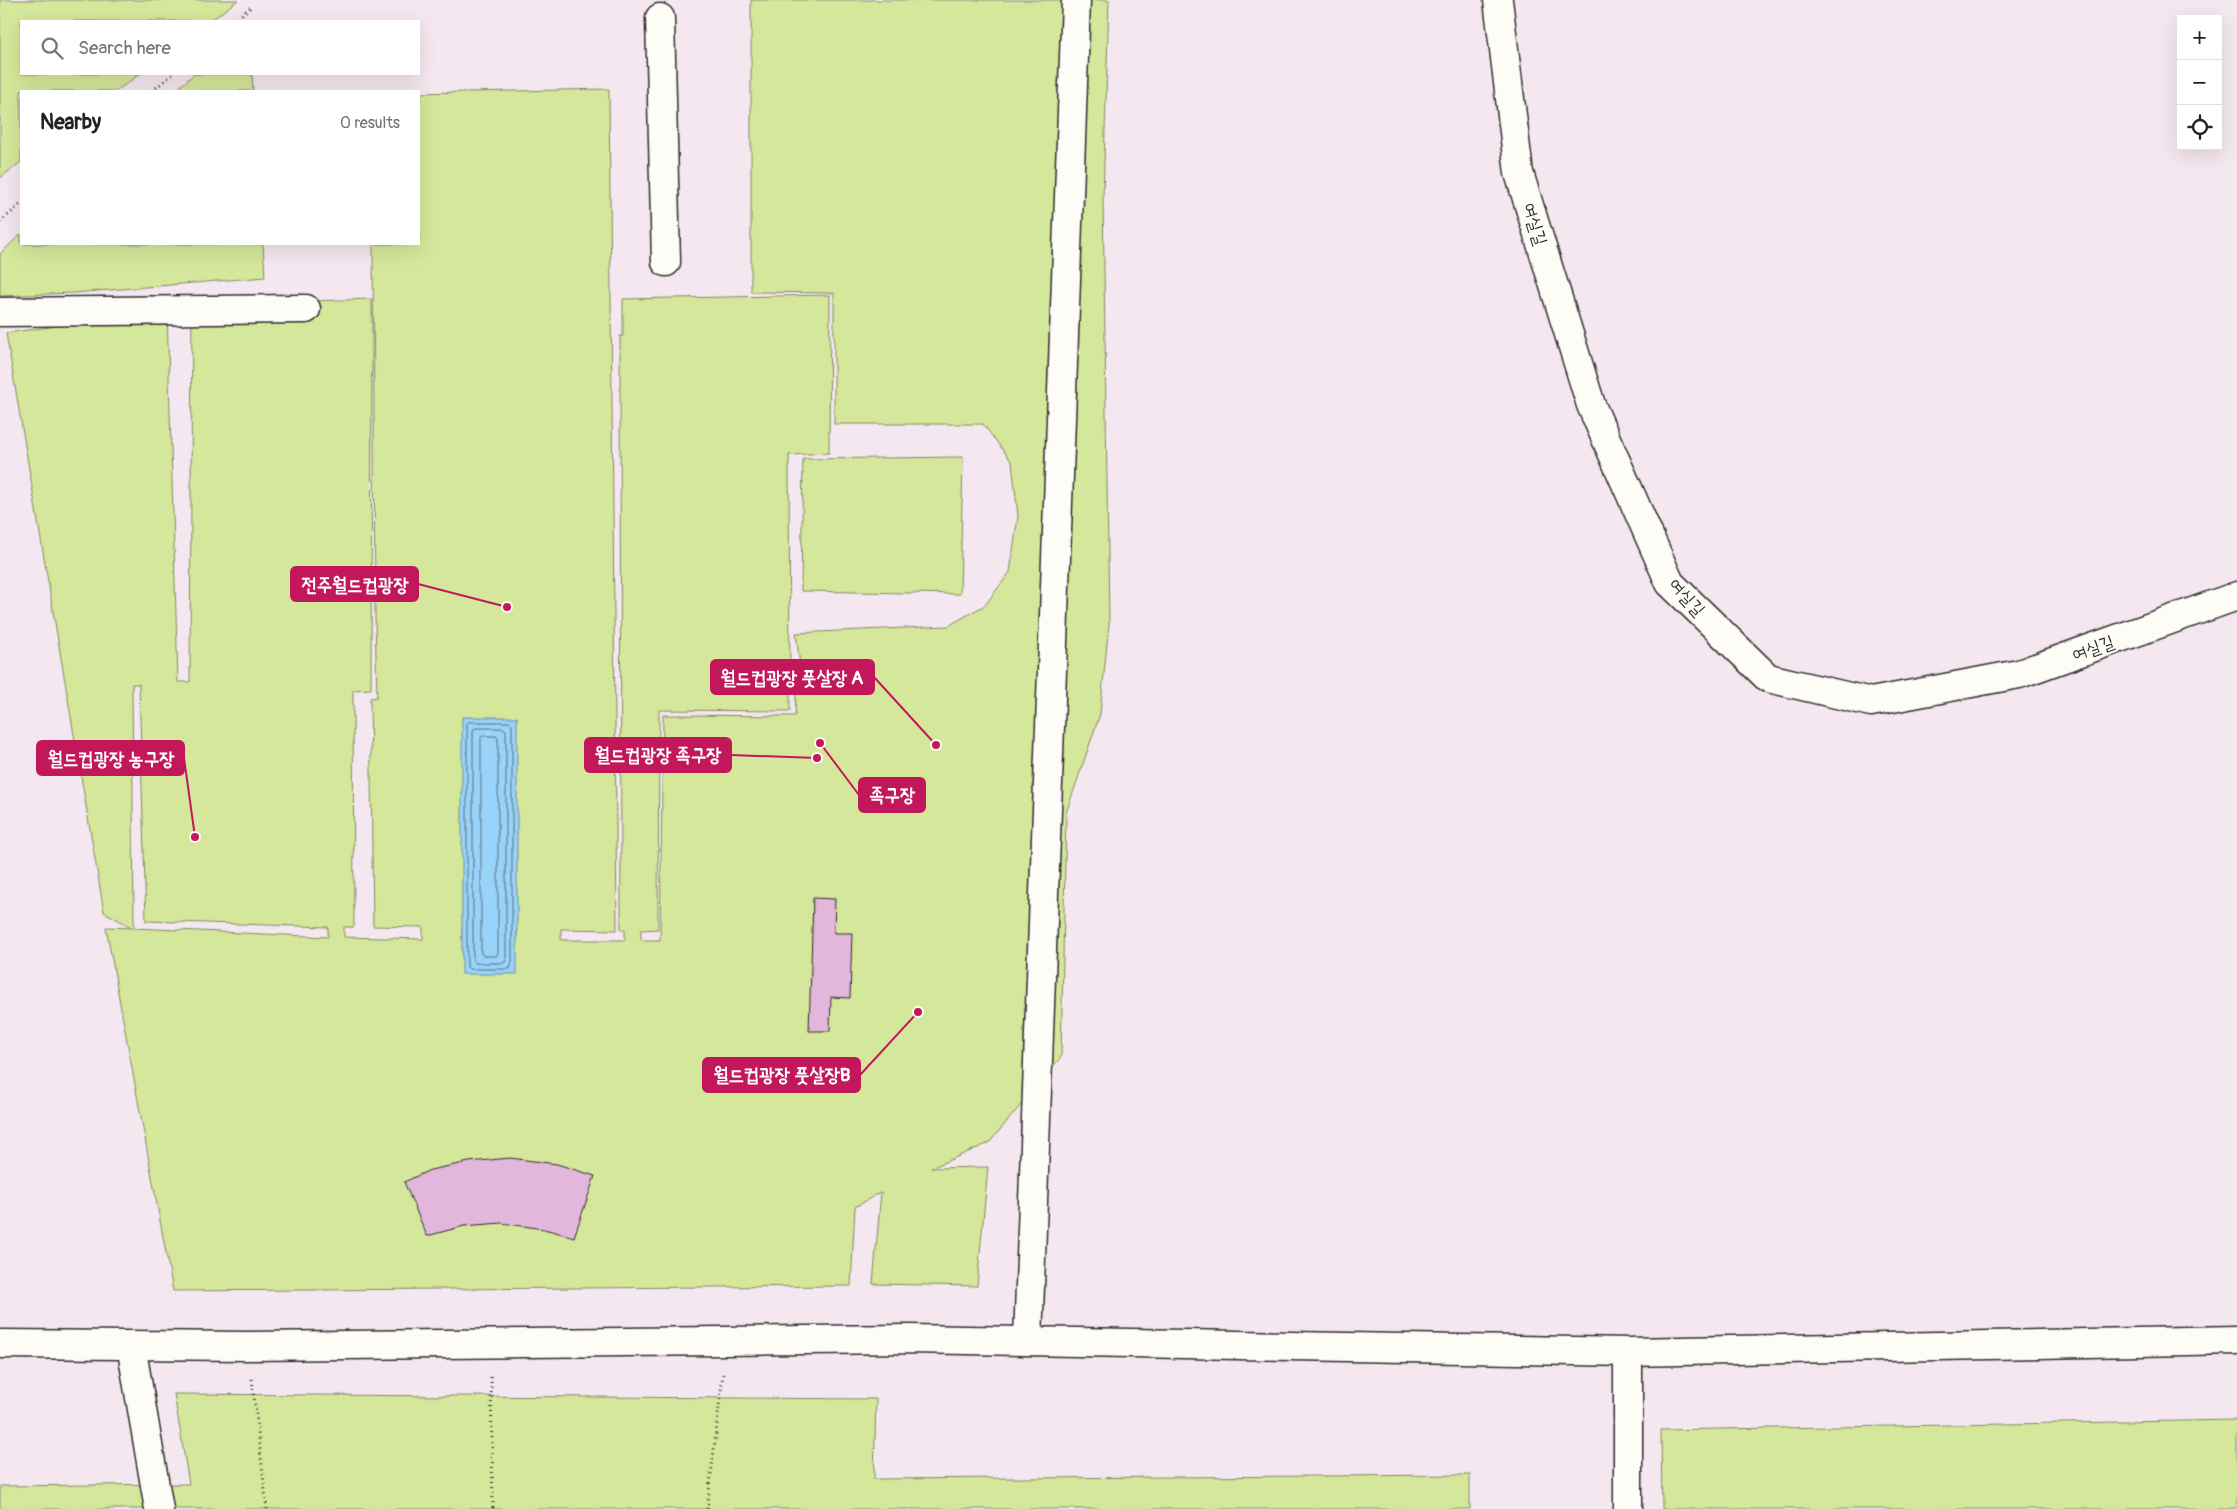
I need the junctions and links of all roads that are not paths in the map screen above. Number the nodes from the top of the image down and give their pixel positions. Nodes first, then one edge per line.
1 (1076, 0) edge
2 (1498, 0) edge
3 (660, 18) dead end
4 (666, 262) dead end
5 (306, 309) dead end
6 (0, 312) edge
7 (2237, 596) edge
8 (1028, 1340) junction
9 (2237, 1340) edge
10 (0, 1344) edge
11 (131, 1345) junction
12 (1628, 1352) junction
13 (159, 1509) edge
14 (1628, 1509) edge

1 - 8 street
2 - 7 street, 여실길
3 - 4 street
5 - 6 street
8 - 11 street
8 - 12 street
9 - 12 street
10 - 11 street
11 - 13 street
12 - 14 street

